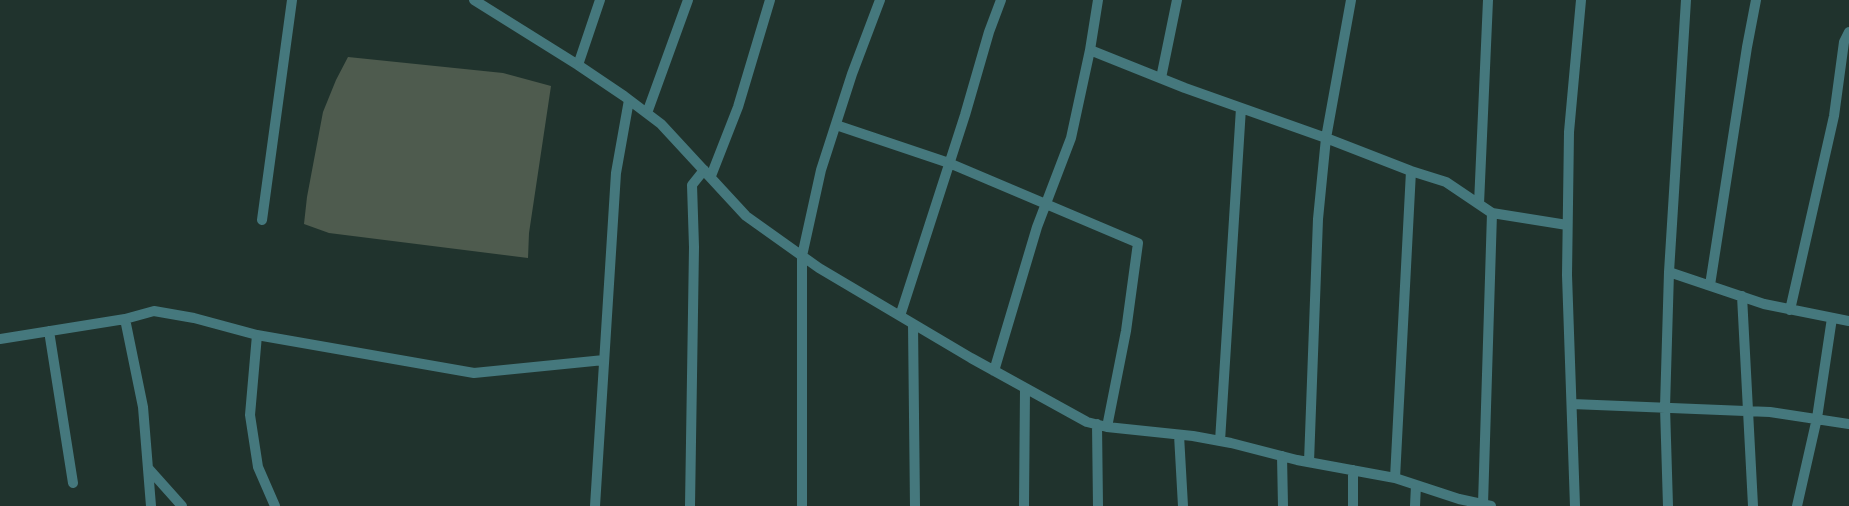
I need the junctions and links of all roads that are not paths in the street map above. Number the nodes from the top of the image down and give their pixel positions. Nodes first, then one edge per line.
1 (292, 0) edge
2 (474, 0) edge
3 (600, 0) edge
4 (688, 0) edge
5 (770, 0) edge
6 (880, 0) edge
7 (1001, 0) edge
8 (1098, 0) edge
9 (1177, 0) edge
10 (1351, 0) edge
11 (1488, 0) edge
12 (1581, 0) edge
13 (1686, 0) edge
14 (1756, 0) edge
15 (1849, 32) edge
16 (1090, 50) junction
17 (578, 65) junction
18 (1161, 78) junction
19 (630, 100) junction
20 (1241, 108) junction
21 (647, 113) junction
22 (836, 125) junction
23 (1326, 138) junction
24 (949, 163) junction
25 (1411, 171) junction
26 (708, 173) junction
27 (1046, 204) junction
28 (1479, 204) junction
29 (1492, 213) junction
30 (262, 220) dead end
31 (1567, 225) junction
32 (802, 256) junction
33 (1669, 272) junction
34 (1710, 285) junction
35 (1742, 296) junction
36 (1790, 310) junction
37 (900, 316) junction
38 (1832, 318) junction
39 (126, 319) junction
40 (1849, 321) edge
41 (913, 324) junction
42 (49, 331) junction
43 (257, 335) junction
44 (0, 339) edge
45 (604, 360) junction
46 (994, 372) junction
47 (1025, 389) junction
48 (1572, 404) junction
49 (1664, 407) junction
50 (1749, 411) junction
51 (1817, 418) junction
52 (1849, 424) edge
53 (1102, 426) junction
54 (1179, 435) junction
55 (1220, 441) junction
56 (1282, 456) junction
57 (1309, 462) junction
58 (148, 468) junction
59 (1353, 470) junction
60 (1395, 478) junction
61 (73, 483) dead end
62 (1416, 485) junction
63 (1487, 505) edge
64 (151, 506) edge
65 (182, 506) edge
66 (275, 506) edge
67 (596, 506) edge
68 (690, 506) edge
69 (802, 506) edge
70 (915, 506) edge
71 (1024, 506) edge
72 (1098, 506) edge
73 (1183, 506) edge
74 (1283, 506) edge
75 (1353, 506) edge
76 (1415, 506) edge
77 (1575, 506) edge
78 (1668, 506) edge
79 (1753, 506) edge
80 (1797, 506) edge

1 - 30 street
2 - 17 street
3 - 17 street
4 - 21 street
5 - 26 street
6 - 22 street
7 - 24 street
8 - 16 street
9 - 18 street
10 - 23 street
11 - 28 street
12 - 31 street
13 - 33 street
14 - 34 street
15 - 36 street
16 - 18 street
16 - 27 street
17 - 19 street
18 - 20 street
19 - 21 street
19 - 45 street
20 - 23 street
20 - 55 street
21 - 26 street
22 - 24 street
22 - 32 street
23 - 25 street
23 - 57 street
24 - 27 street
24 - 37 street
25 - 28 street
25 - 60 street
26 - 32 street
26 - 68 street
27 - 46 street
27 - 53 street
28 - 29 street
29 - 31 street
29 - 63 street
31 - 48 street
32 - 37 street
32 - 69 street
33 - 34 street
33 - 49 street
34 - 35 street
35 - 36 street
35 - 50 street
36 - 38 street
37 - 41 street
38 - 40 street
38 - 51 street
39 - 42 street
39 - 43 street
39 - 58 street
41 - 46 street
41 - 70 street
42 - 44 street
42 - 61 street
43 - 45 street
43 - 66 street
45 - 67 street
46 - 47 street
47 - 53 street
47 - 71 street
48 - 49 street
48 - 77 street
49 - 50 street
49 - 78 street
50 - 51 street
50 - 79 street
51 - 52 street
51 - 80 street
53 - 54 street
53 - 72 street
54 - 55 street
54 - 73 street
55 - 56 street
56 - 57 street
56 - 74 street
57 - 59 street
58 - 64 street
58 - 65 street
59 - 60 street
59 - 75 street
60 - 62 street
62 - 63 street
62 - 76 street

